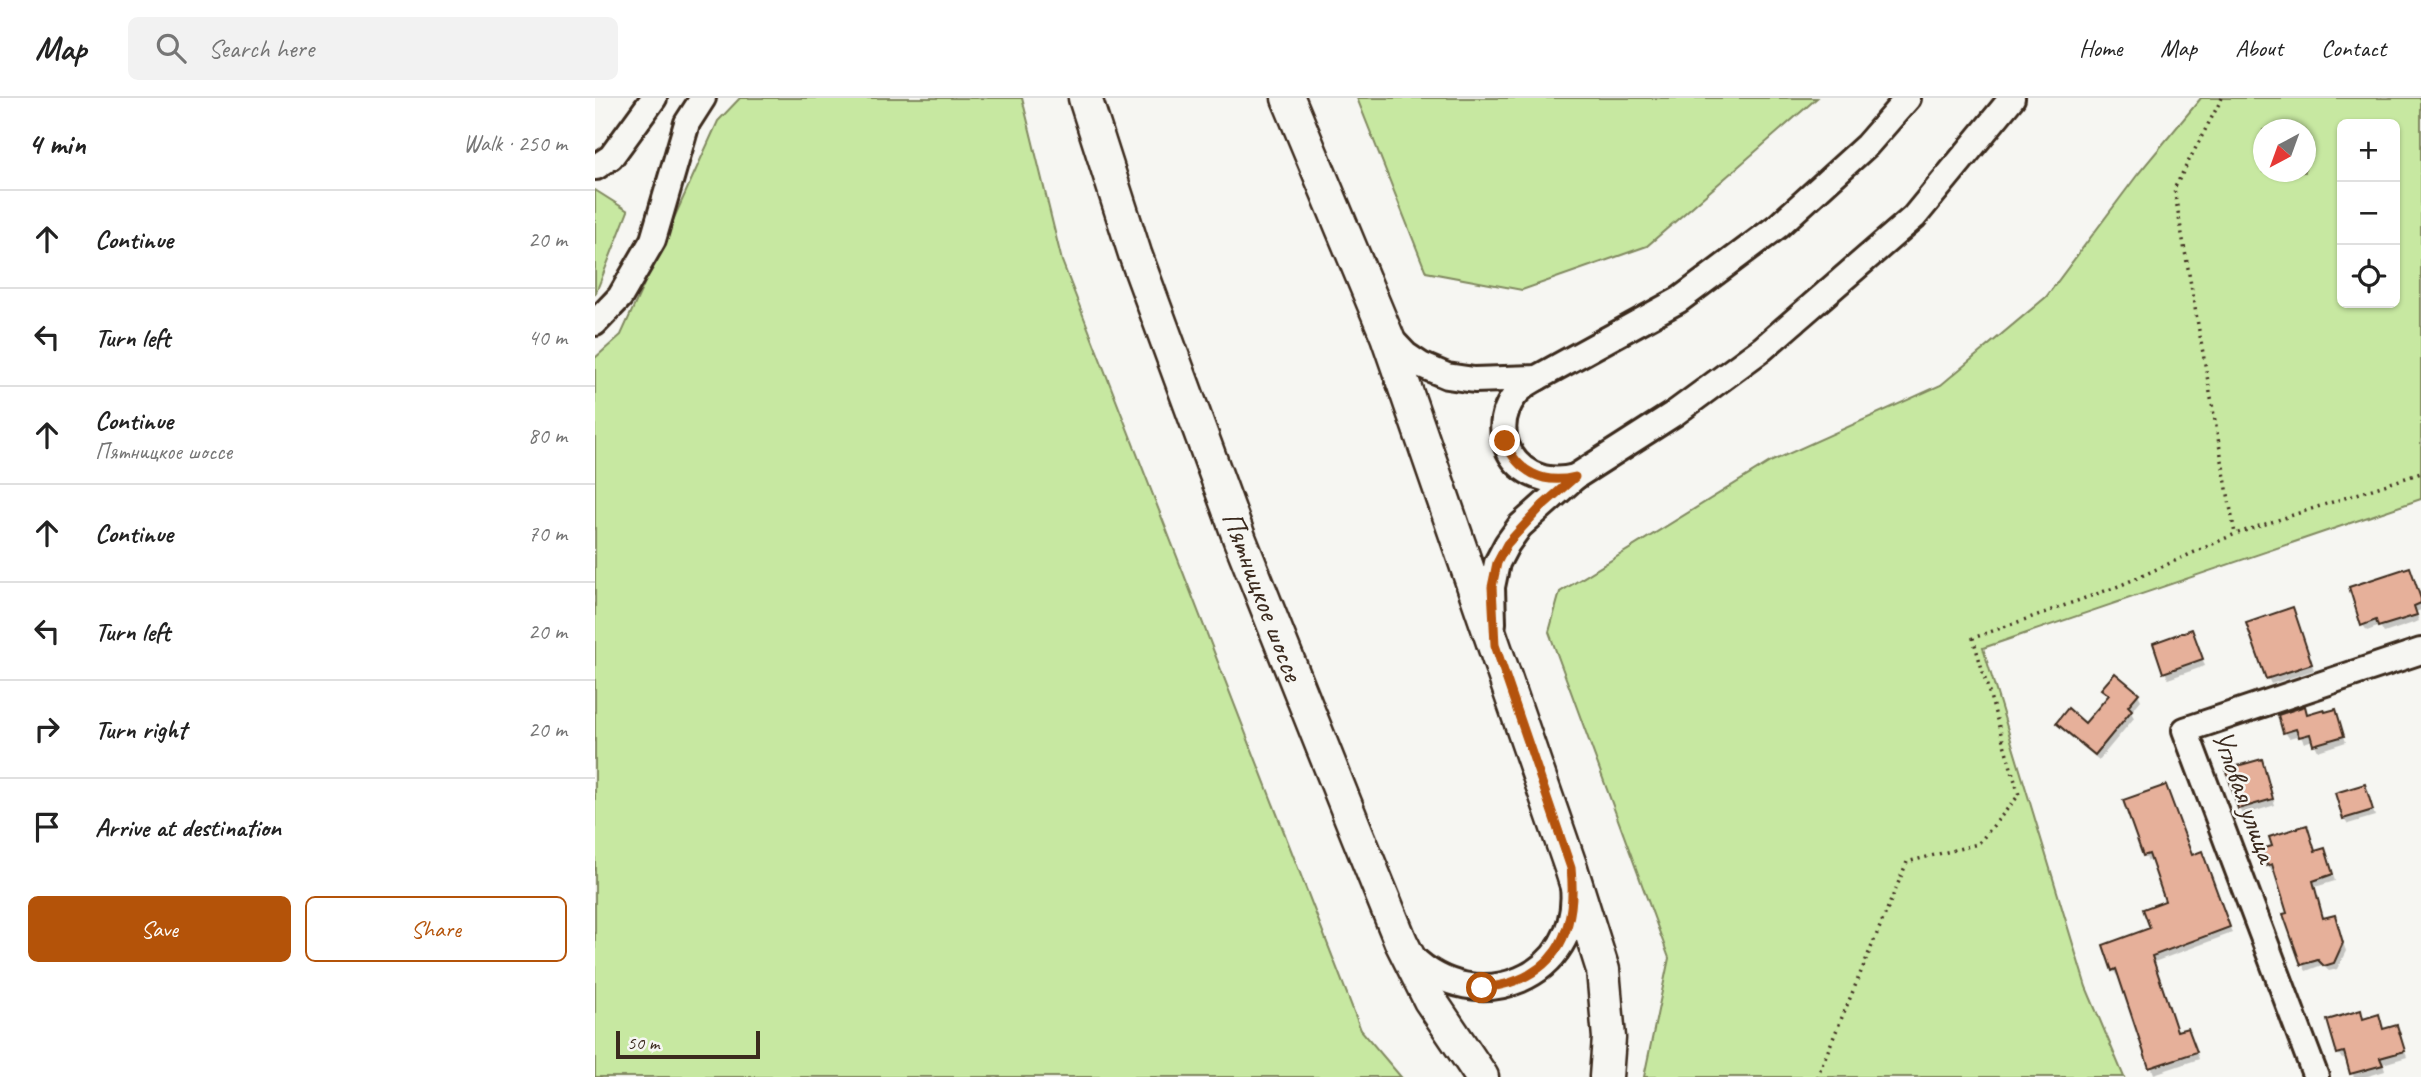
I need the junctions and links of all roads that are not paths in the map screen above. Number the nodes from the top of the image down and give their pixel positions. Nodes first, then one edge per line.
1 (655, 98) edge
2 (703, 98) edge
3 (1288, 98) edge
4 (1907, 98) edge
5 (2012, 98) edge
6 (1086, 102) edge
7 (596, 167) edge
8 (595, 323) edge
9 (1387, 336) junction
10 (1537, 378) junction
11 (1575, 477) junction
12 (1495, 645) junction
13 (2421, 651) edge
14 (1571, 868) junction
15 (1401, 942) junction
16 (1482, 1077) edge
17 (1606, 1077) edge
18 (2316, 1077) edge

1 - 7 street
2 - 8 street
3 - 9 main road
4 - 10 street
5 - 11 street
6 - 15 main road, Пятницкое шоссе
9 - 10 street
9 - 12 main road
10 - 11 street
11 - 12 street
12 - 14 main road
13 - 18 street, Угловая улица
14 - 15 street
14 - 17 main road
15 - 16 main road, Пятницкое шоссе

